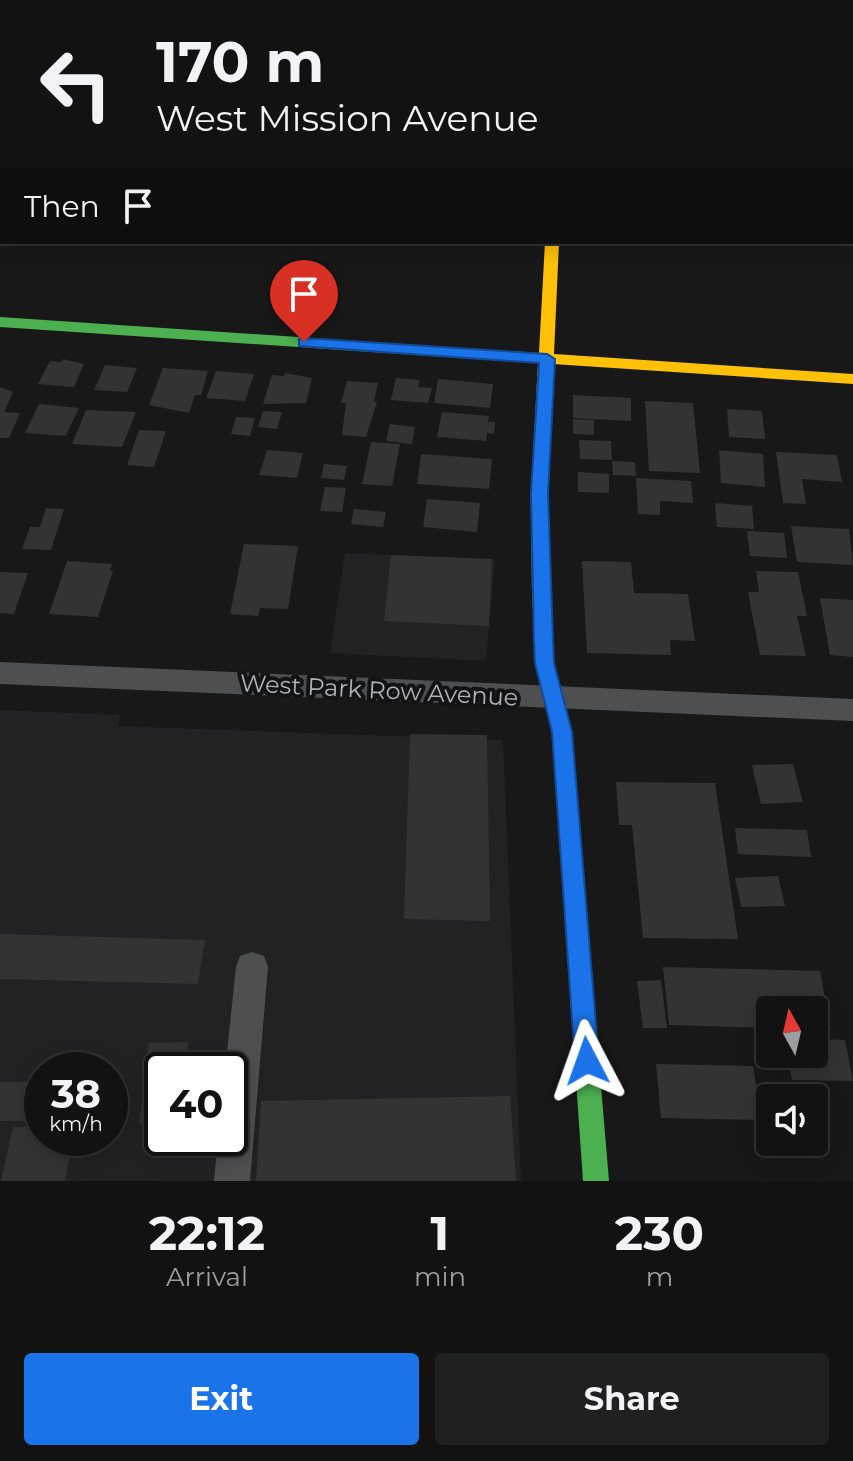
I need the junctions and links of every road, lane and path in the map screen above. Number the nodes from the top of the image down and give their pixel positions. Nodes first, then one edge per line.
1 (552, 244) edge
2 (0, 322) edge
3 (547, 359) junction
4 (853, 379) edge
5 (0, 673) edge
6 (555, 698) junction
7 (853, 710) edge
8 (252, 967) dead end
9 (232, 1181) edge
10 (596, 1181) edge

1 - 3 street
2 - 3 street
3 - 4 street
3 - 6 street
5 - 6 street, West Park Row Avenue
6 - 7 street, West Park Row Avenue
6 - 10 street
8 - 9 street

